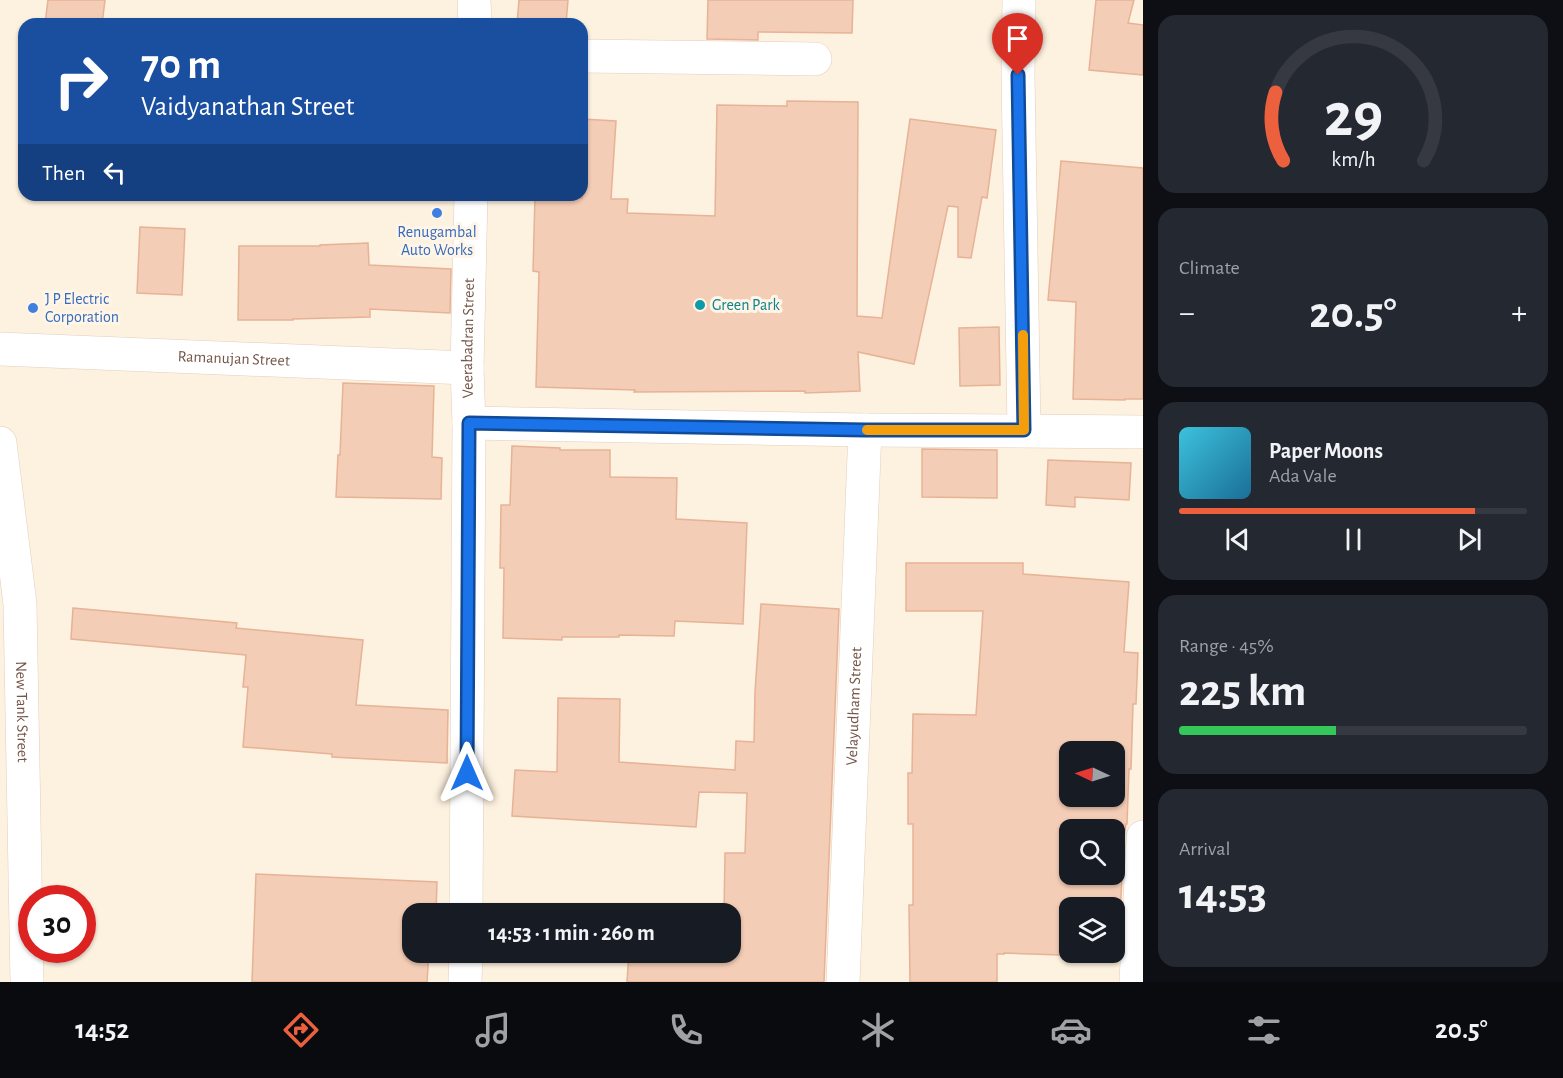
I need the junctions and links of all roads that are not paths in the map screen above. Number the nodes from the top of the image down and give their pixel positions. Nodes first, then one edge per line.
1 (474, 0) edge
2 (1019, 0) edge
3 (475, 18) edge
4 (588, 56) edge
5 (815, 59) dead end
6 (471, 201) edge
7 (0, 349) edge
8 (467, 368) junction
9 (469, 423) junction
10 (865, 430) junction
11 (1024, 430) junction
12 (1143, 432) edge
13 (0, 443) edge
14 (10, 645) edge
15 (1143, 837) edge
16 (466, 903) edge
17 (466, 963) edge
18 (27, 982) edge
19 (465, 982) edge
20 (843, 982) edge
21 (1136, 982) edge

1 - 3 street
2 - 11 street
4 - 5 street
6 - 8 street, Veerabadran Street
7 - 8 street, Ramanujan Street
8 - 9 street, Veerabadran Street
9 - 10 street
9 - 16 street, Veerabadran Street
10 - 11 street
10 - 20 street, Velayudham Street
11 - 12 street
13 - 14 street, New Tank Street
14 - 18 street, New Tank Street
15 - 21 street
17 - 19 street

